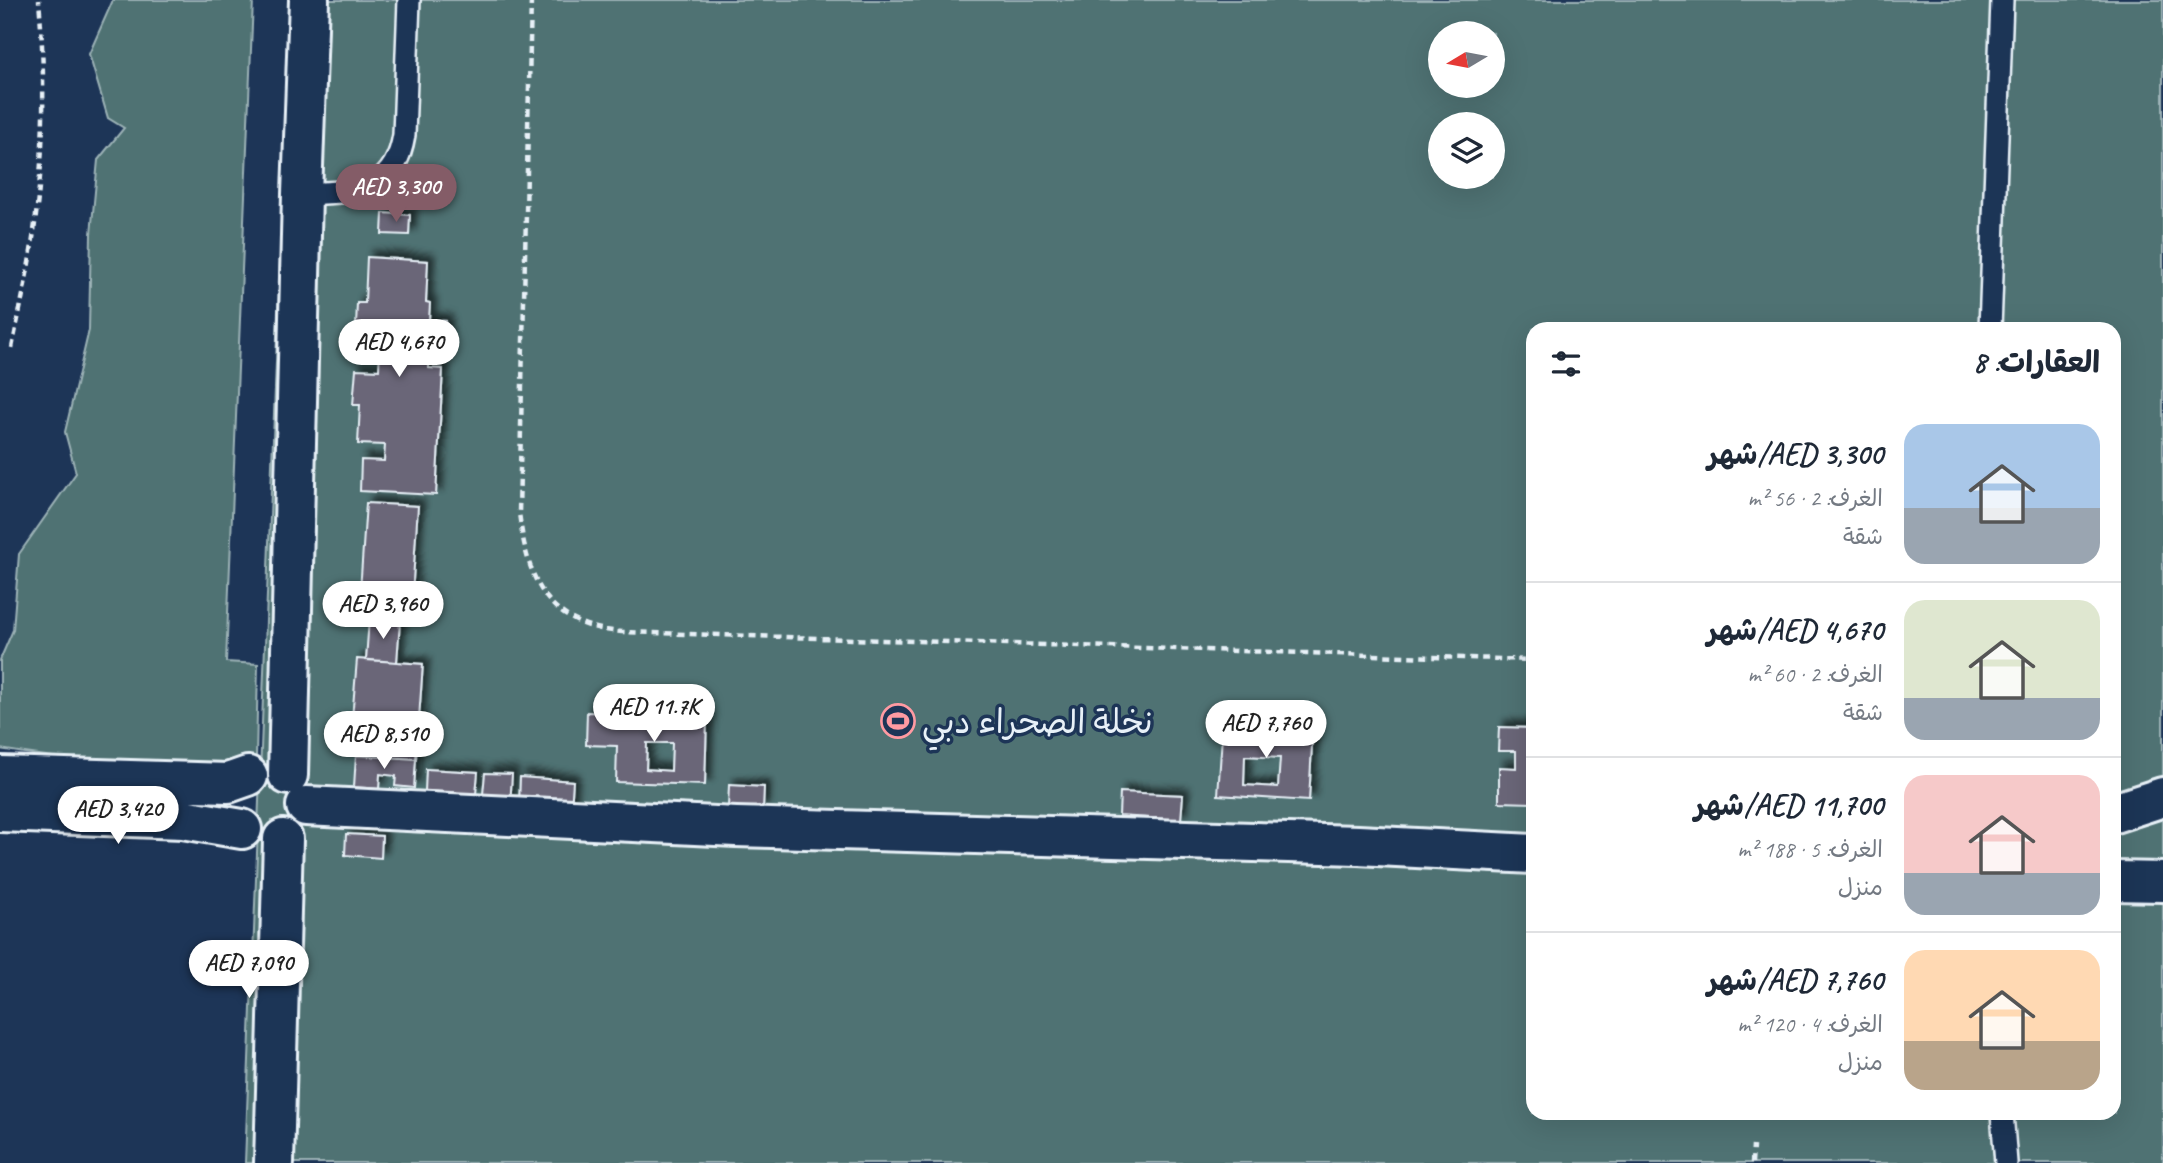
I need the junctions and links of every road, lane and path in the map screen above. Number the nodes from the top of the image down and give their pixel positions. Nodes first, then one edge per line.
1 (39, 0) edge
2 (309, 0) edge
3 (409, 0) edge
4 (531, 0) edge
5 (2002, 0) edge
6 (302, 194) junction
7 (1990, 322) edge
8 (12, 348) dead end
9 (1526, 660) edge
10 (0, 776) edge
11 (248, 776) junction
12 (297, 791) junction
13 (2163, 797) edge
14 (2121, 811) edge
15 (0, 812) edge
16 (242, 829) junction
17 (283, 839) junction
18 (1526, 854) edge
19 (2121, 881) edge
20 (2163, 882) edge
21 (2003, 1120) edge
22 (1753, 1146) dead end
23 (274, 1163) edge
24 (1752, 1163) edge
25 (2006, 1163) edge

1 - 8 path
2 - 6 street
3 - 6 lane
4 - 9 path
5 - 7 lane
6 - 12 street
10 - 11 street
11 - 12 street
11 - 16 street
12 - 17 street
12 - 18 street
13 - 14 street
15 - 16 street
16 - 17 street
17 - 23 street
19 - 20 street
21 - 25 lane
22 - 24 path

